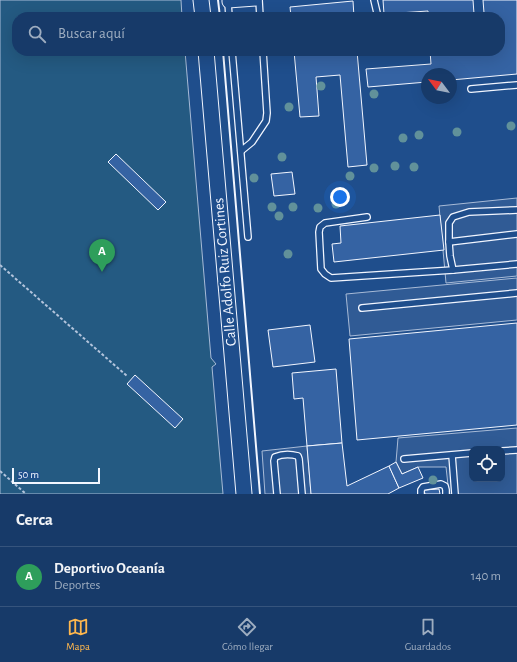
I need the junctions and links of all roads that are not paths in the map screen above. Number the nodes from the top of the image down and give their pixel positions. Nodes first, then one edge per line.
1 (201, 0) edge
2 (256, 0) edge
3 (259, 0) edge
4 (374, 0) edge
5 (228, 1) edge
6 (202, 12) edge
7 (229, 12) edge
8 (260, 12) edge
9 (377, 12) edge
10 (206, 56) edge
11 (232, 56) edge
12 (263, 56) edge
13 (517, 85) edge
14 (471, 89) dead end
15 (241, 151) junction
16 (517, 210) edge
17 (367, 217) dead end
18 (517, 234) edge
19 (248, 237) dead end
20 (449, 242) junction
21 (517, 264) edge
22 (453, 270) junction
23 (517, 293) edge
24 (362, 308) dead end
25 (517, 450) edge
26 (505, 451) edge
27 (469, 453) edge
28 (452, 455) junction
29 (404, 459) dead end
30 (244, 494) edge
31 (277, 494) edge
32 (302, 494) edge
33 (421, 494) edge
34 (446, 494) edge
35 (455, 494) edge

1 - 6 street
2 - 5 street
3 - 8 lane
4 - 9 lane
5 - 7 lane
10 - 30 street, Calle Adolfo Ruiz Cortines
11 - 15 lane
12 - 15 lane
13 - 14 lane
15 - 19 lane
16 - 20 lane
17 - 22 lane
18 - 20 lane
20 - 22 lane
21 - 22 lane
23 - 24 lane
25 - 26 lane
27 - 28 lane
28 - 29 lane
28 - 35 lane
31 - 32 lane
33 - 34 lane

